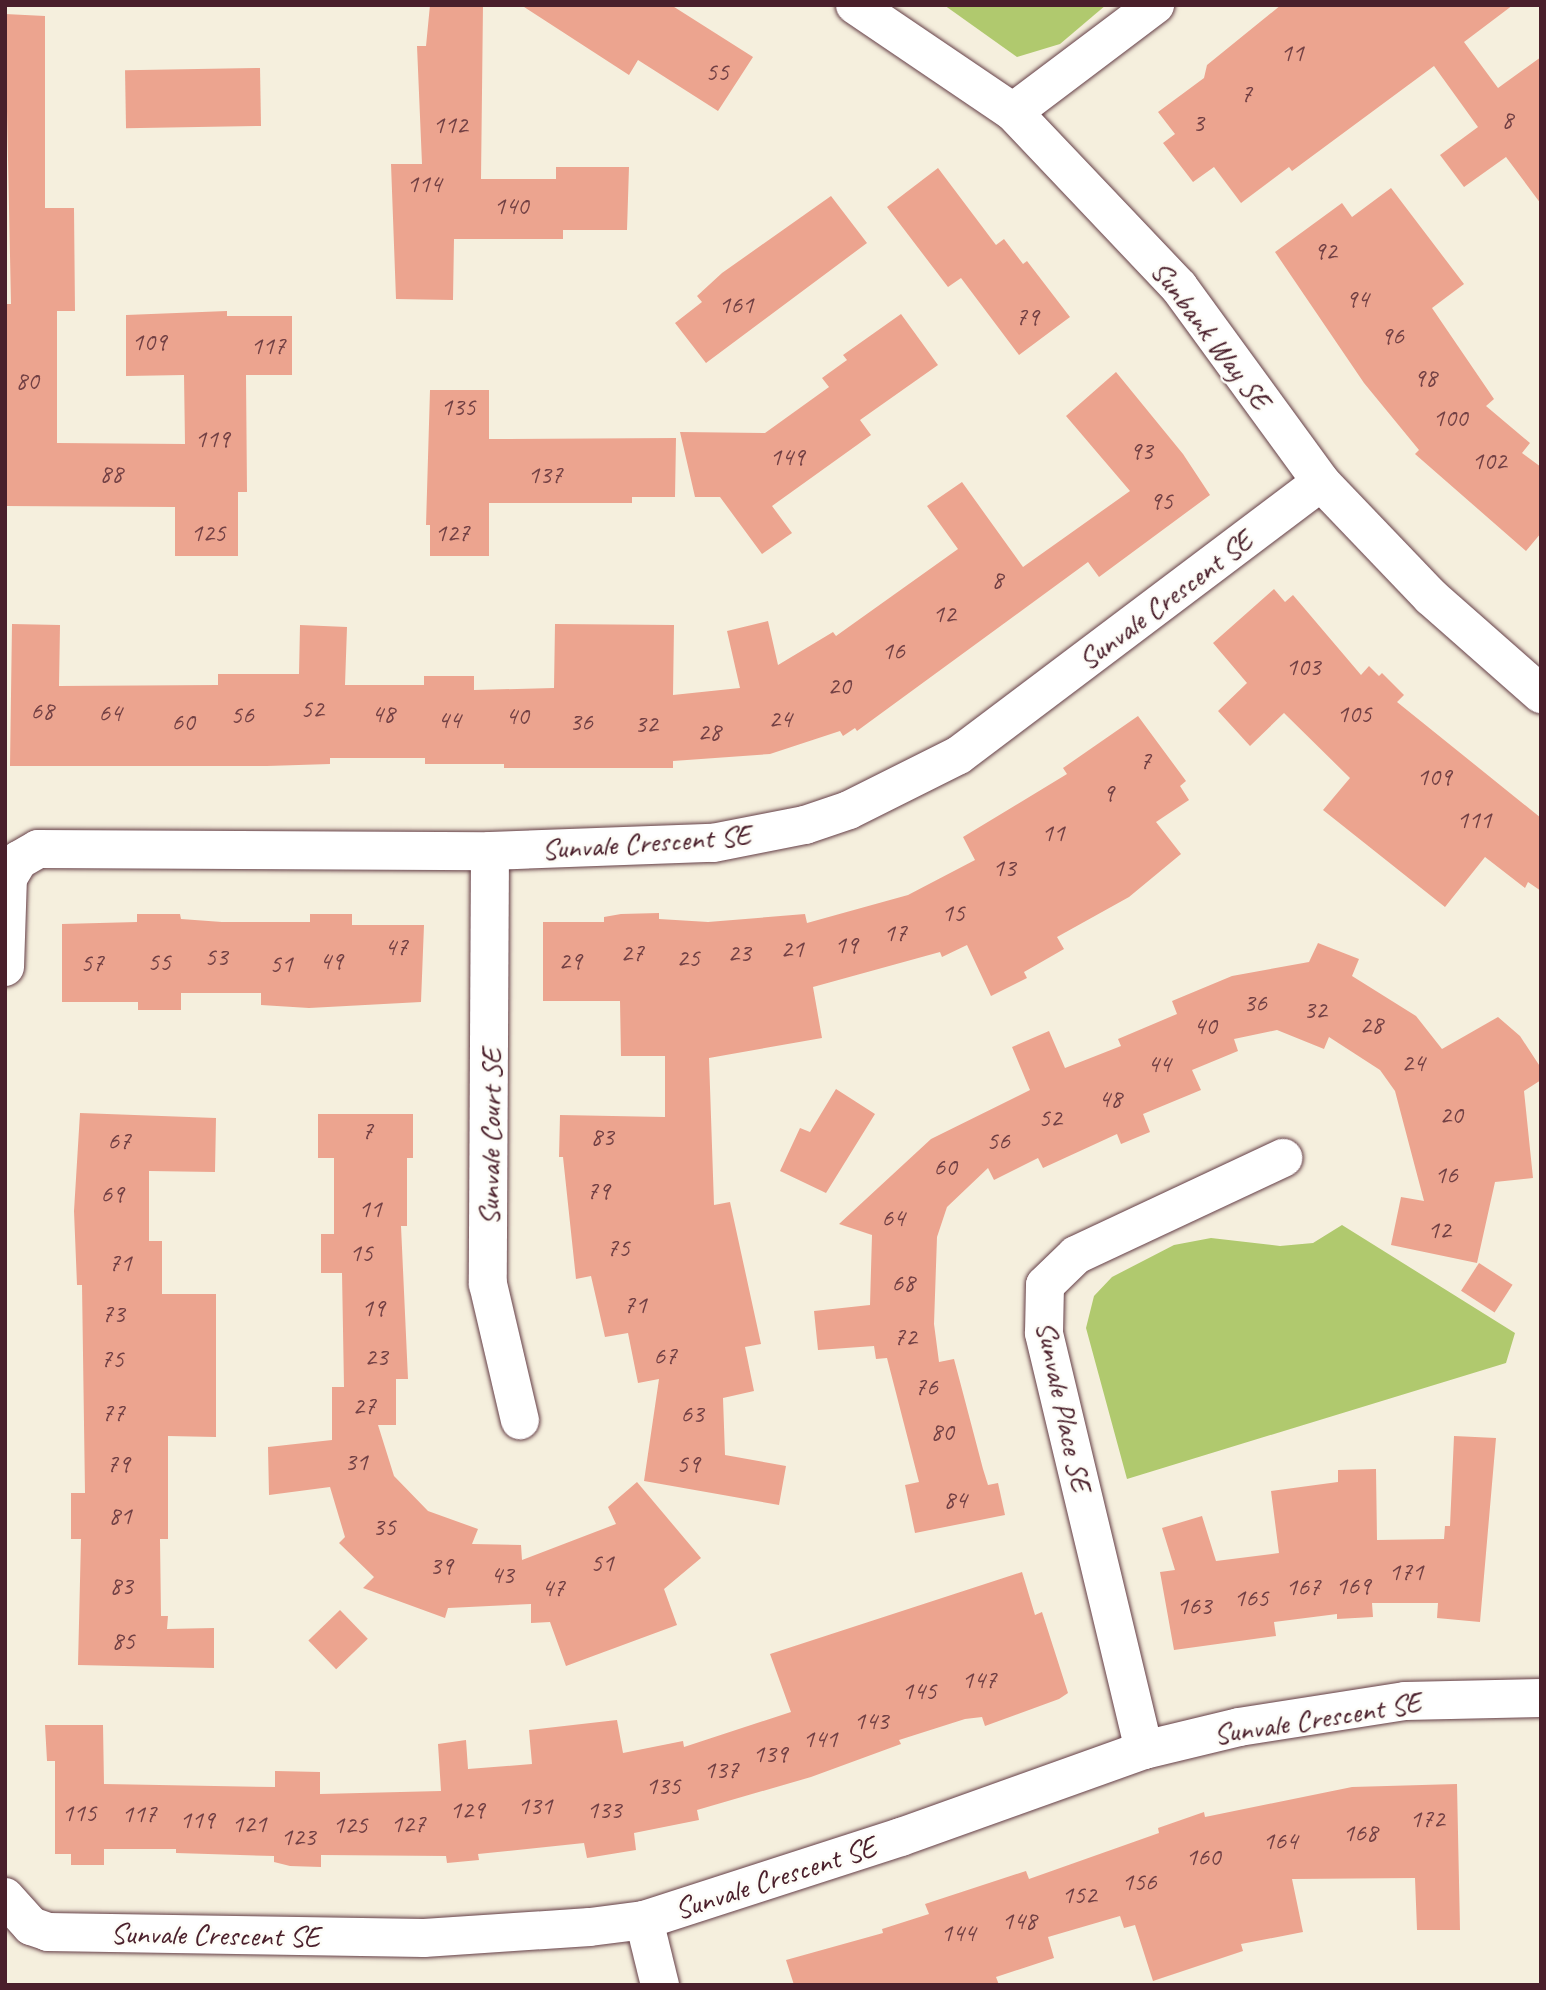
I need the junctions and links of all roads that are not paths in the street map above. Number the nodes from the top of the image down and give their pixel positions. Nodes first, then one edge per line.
1 (855, 5) edge
2 (1155, 5) edge
3 (1013, 112) junction
4 (1321, 482) junction
5 (1541, 694) edge
6 (490, 851) junction
7 (5, 967) edge
8 (1283, 1158) dead end
9 (520, 1420) dead end
10 (1541, 1698) edge
11 (1144, 1750) junction
12 (5, 1896) edge
13 (644, 1920) junction
14 (660, 1985) edge

1 - 3 street, Sunbank Way SE
2 - 3 street
3 - 4 street, Sunbank Way SE
4 - 5 street, Sunbank Way SE
4 - 6 street, Sunvale Crescent SE
6 - 7 street, Sunvale Crescent SE
6 - 9 street, Sunvale Court SE
8 - 11 street, Sunvale Place SE
10 - 11 street, Sunvale Crescent SE
11 - 13 street, Sunvale Crescent SE
12 - 13 street, Sunvale Crescent SE
13 - 14 street

